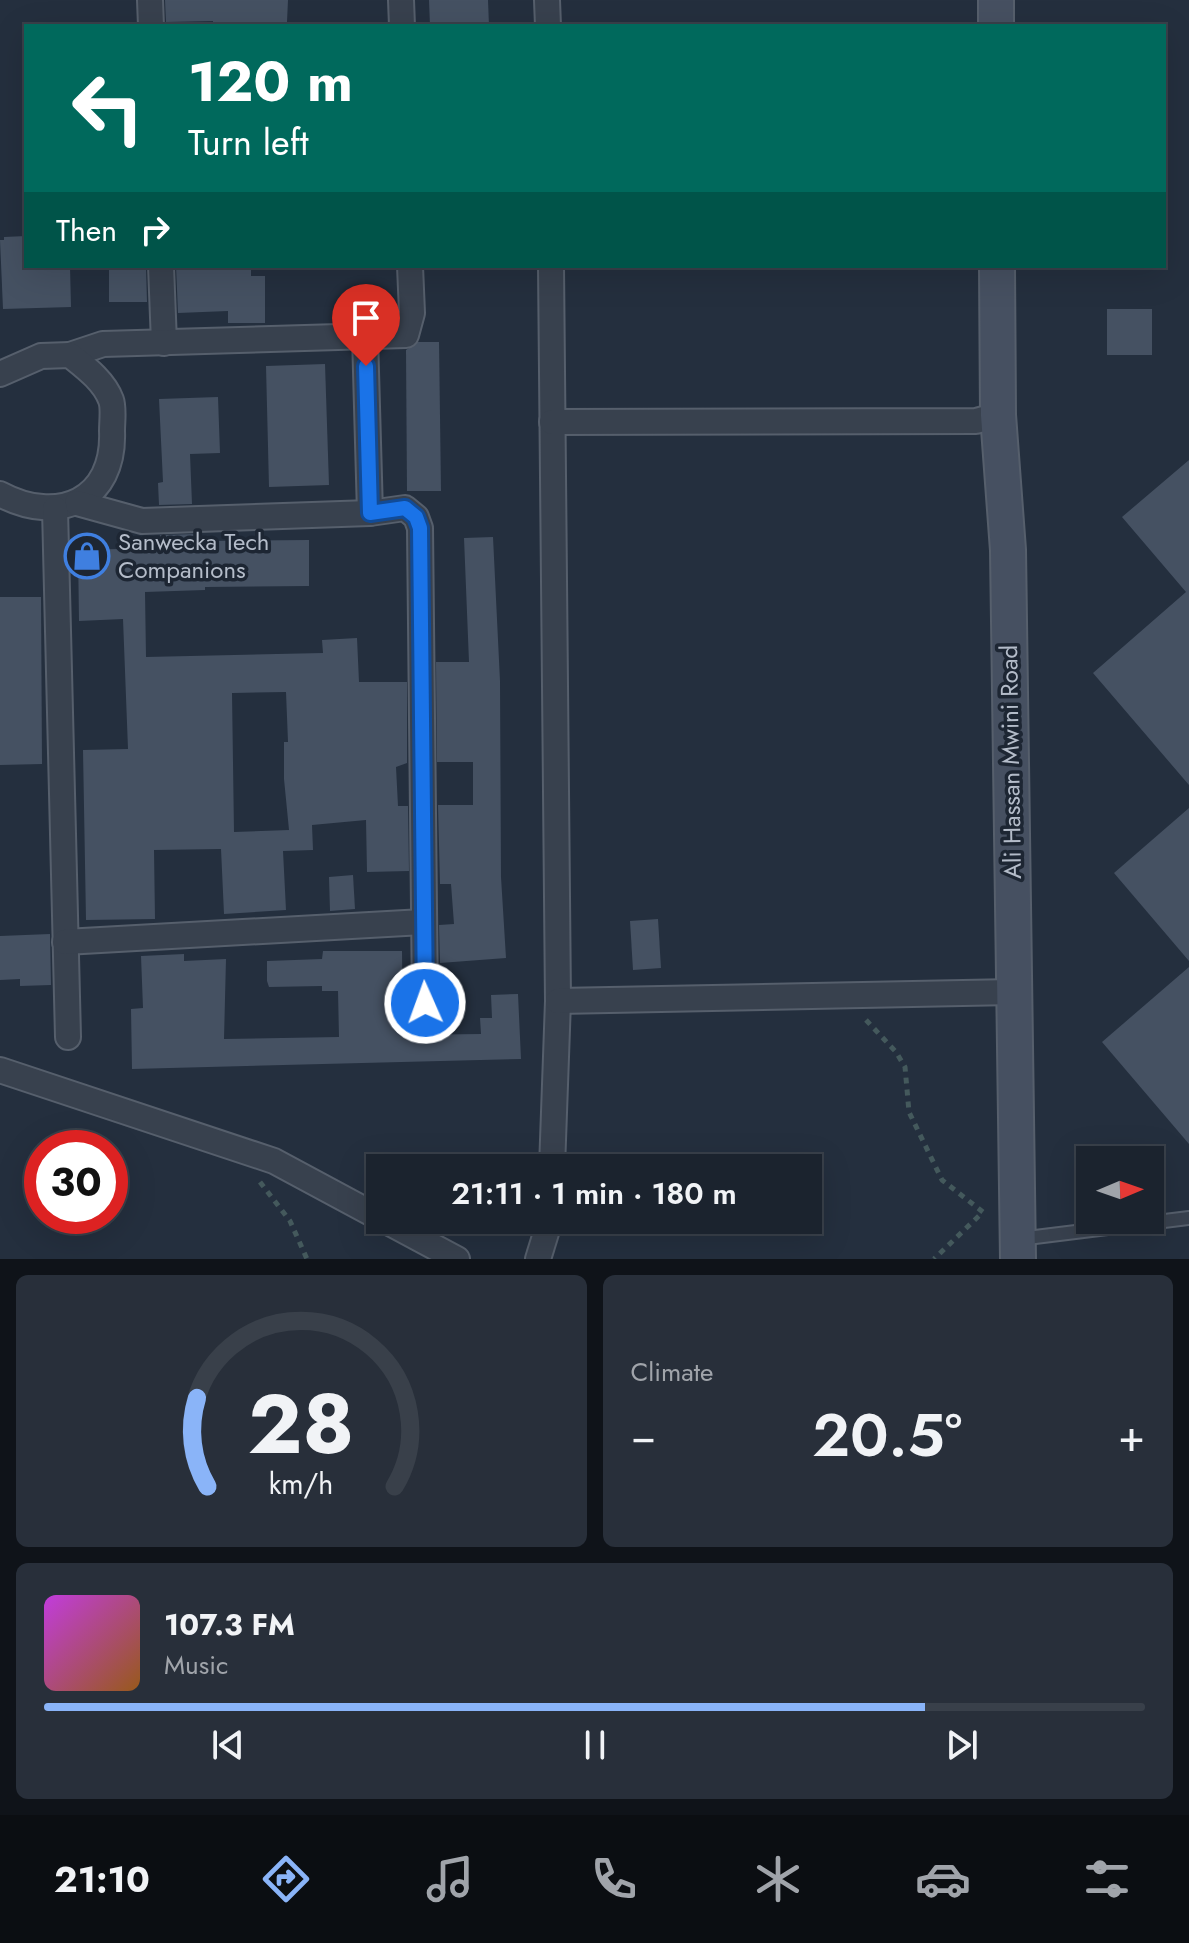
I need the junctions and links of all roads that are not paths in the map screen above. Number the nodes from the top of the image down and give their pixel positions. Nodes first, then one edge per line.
1 (150, 0) edge
2 (401, 0) edge
3 (547, 0) edge
4 (996, 0) edge
5 (151, 24) edge
6 (402, 24) edge
7 (548, 24) edge
8 (996, 24) edge
9 (161, 268) edge
10 (410, 268) edge
11 (551, 268) edge
12 (997, 268) edge
13 (365, 336) junction
14 (164, 343) junction
15 (70, 355) junction
16 (0, 374) edge
17 (998, 415) junction
18 (552, 422) junction
19 (0, 494) edge
20 (66, 506) junction
21 (370, 513) junction
22 (423, 922) junction
23 (65, 942) junction
24 (1013, 992) junction
25 (558, 1001) junction
26 (425, 1003) dead end
27 (68, 1037) dead end
28 (0, 1070) edge
29 (553, 1154) edge
30 (366, 1210) edge
31 (1189, 1218) edge
32 (410, 1234) edge
33 (546, 1234) edge
34 (1019, 1249) edge
35 (457, 1259) edge
36 (538, 1259) edge

1 - 5 street
2 - 6 street
3 - 7 street
4 - 8 main road
9 - 14 street
10 - 13 street
11 - 18 street
12 - 17 main road, Ali Hassan Mwini Road
13 - 14 street
13 - 21 street
14 - 15 street
15 - 16 street
15 - 20 street
17 - 18 street
17 - 24 main road, Ali Hassan Mwini Road
18 - 25 street
19 - 20 street
20 - 21 street
20 - 23 street
21 - 22 street
22 - 23 street
22 - 26 street
23 - 27 street
24 - 25 street
24 - 34 main road, Ali Hassan Mwini Road
25 - 29 street
28 - 30 street
31 - 34 lane
32 - 35 street
33 - 36 street

